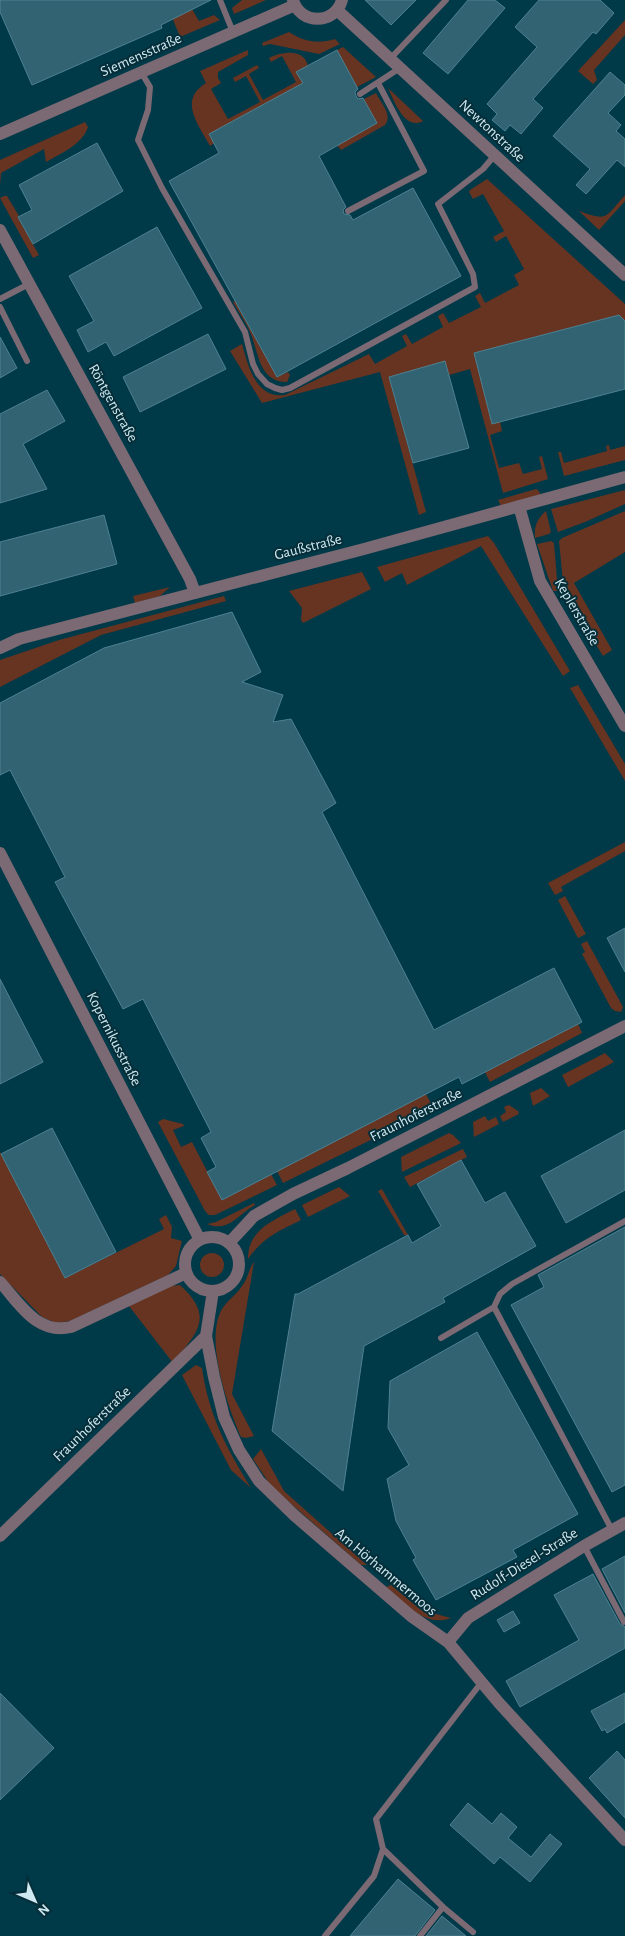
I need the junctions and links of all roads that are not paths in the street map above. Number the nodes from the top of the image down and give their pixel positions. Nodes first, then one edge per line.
1 (220, 0) edge
2 (446, 0) edge
3 (294, 2) edge
4 (339, 5) edge
5 (233, 32) junction
6 (390, 59) junction
7 (400, 68) junction
8 (141, 72) junction
9 (378, 83) junction
10 (360, 94) dead end
11 (0, 134) edge
12 (495, 155) junction
13 (348, 211) dead end
14 (0, 230) edge
15 (625, 275) edge
16 (29, 284) junction
17 (0, 299) edge
18 (0, 307) edge
19 (27, 361) dead end
20 (625, 478) edge
21 (519, 506) junction
22 (195, 593) junction
23 (0, 648) edge
24 (625, 726) edge
25 (0, 853) edge
26 (625, 1026) edge
27 (625, 1221) edge
28 (200, 1240) junction
29 (230, 1243) junction
30 (186, 1273) junction
31 (0, 1282) edge
32 (213, 1291) junction
33 (494, 1307) junction
34 (206, 1336) junction
35 (441, 1338) dead end
36 (625, 1523) edge
37 (612, 1530) junction
38 (0, 1536) edge
39 (584, 1546) junction
40 (624, 1622) edge
41 (448, 1642) junction
42 (481, 1683) junction
43 (625, 1840) edge
44 (383, 1849) junction
45 (444, 1907) junction
46 (473, 1932) dead end
47 (325, 1936) edge
48 (420, 1936) edge

1 - 5 lane
2 - 6 lane
3 - 4 street
3 - 5 street, Siemensstraße
4 - 6 street, Newtonstraße
5 - 8 street, Siemensstraße
6 - 7 street, Newtonstraße
7 - 9 lane
7 - 12 street, Newtonstraße
8 - 11 street, Siemensstraße
8 - 12 lane
9 - 10 lane
9 - 13 lane
12 - 15 street, Newtonstraße
14 - 16 street, Röntgenstraße
16 - 17 lane
16 - 22 street, Röntgenstraße
18 - 19 lane
20 - 21 street, Gaußstraße
21 - 22 street, Gaußstraße
21 - 24 street, Keplerstraße
22 - 23 street, Gaußstraße
25 - 28 street, Kopernikusstraße
26 - 29 street, Fraunhoferstraße
27 - 33 lane
28 - 29 street
28 - 30 street
29 - 32 street
30 - 31 street
30 - 32 street
32 - 34 street, Am Hörhammermoos
33 - 35 lane
33 - 37 lane
34 - 38 street, Fraunhoferstraße
34 - 41 street, Am Hörhammermoos
36 - 37 street, Rudolf-Diesel-Straße
37 - 39 street, Rudolf-Diesel-Straße
39 - 40 lane
39 - 41 street, Rudolf-Diesel-Straße
41 - 42 street, Am Hörhammermoos
42 - 43 street, Am Hörhammermoos
42 - 44 lane
44 - 45 lane
44 - 47 lane
45 - 46 lane
45 - 48 lane

